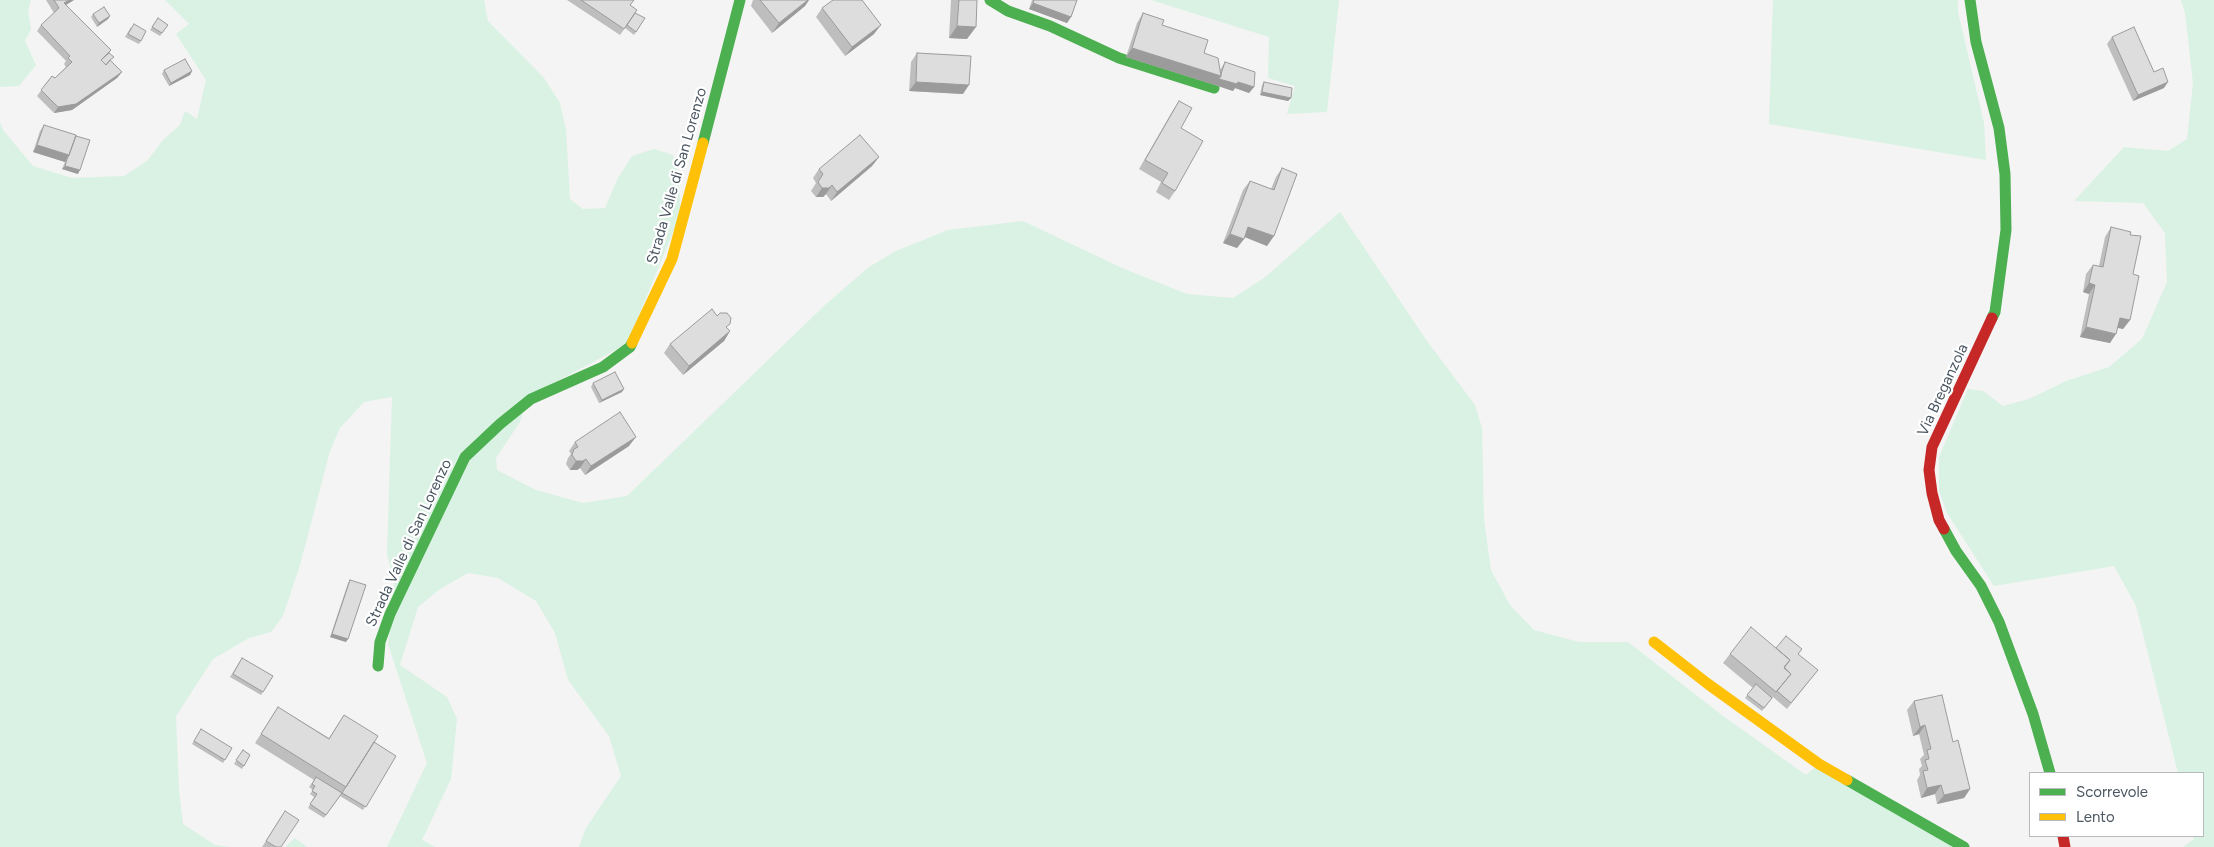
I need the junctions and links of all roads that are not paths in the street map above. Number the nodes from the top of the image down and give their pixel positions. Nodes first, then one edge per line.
1 (740, 0) edge
2 (990, 0) edge
3 (1970, 0) edge
4 (1214, 88) edge
5 (1654, 642) dead end
6 (378, 666) dead end
7 (2050, 772) edge
8 (1964, 847) edge

1 - 6 street, Strada Valle di San Lorenzo
2 - 4 street
3 - 7 street, Via Breganzola
5 - 8 street

